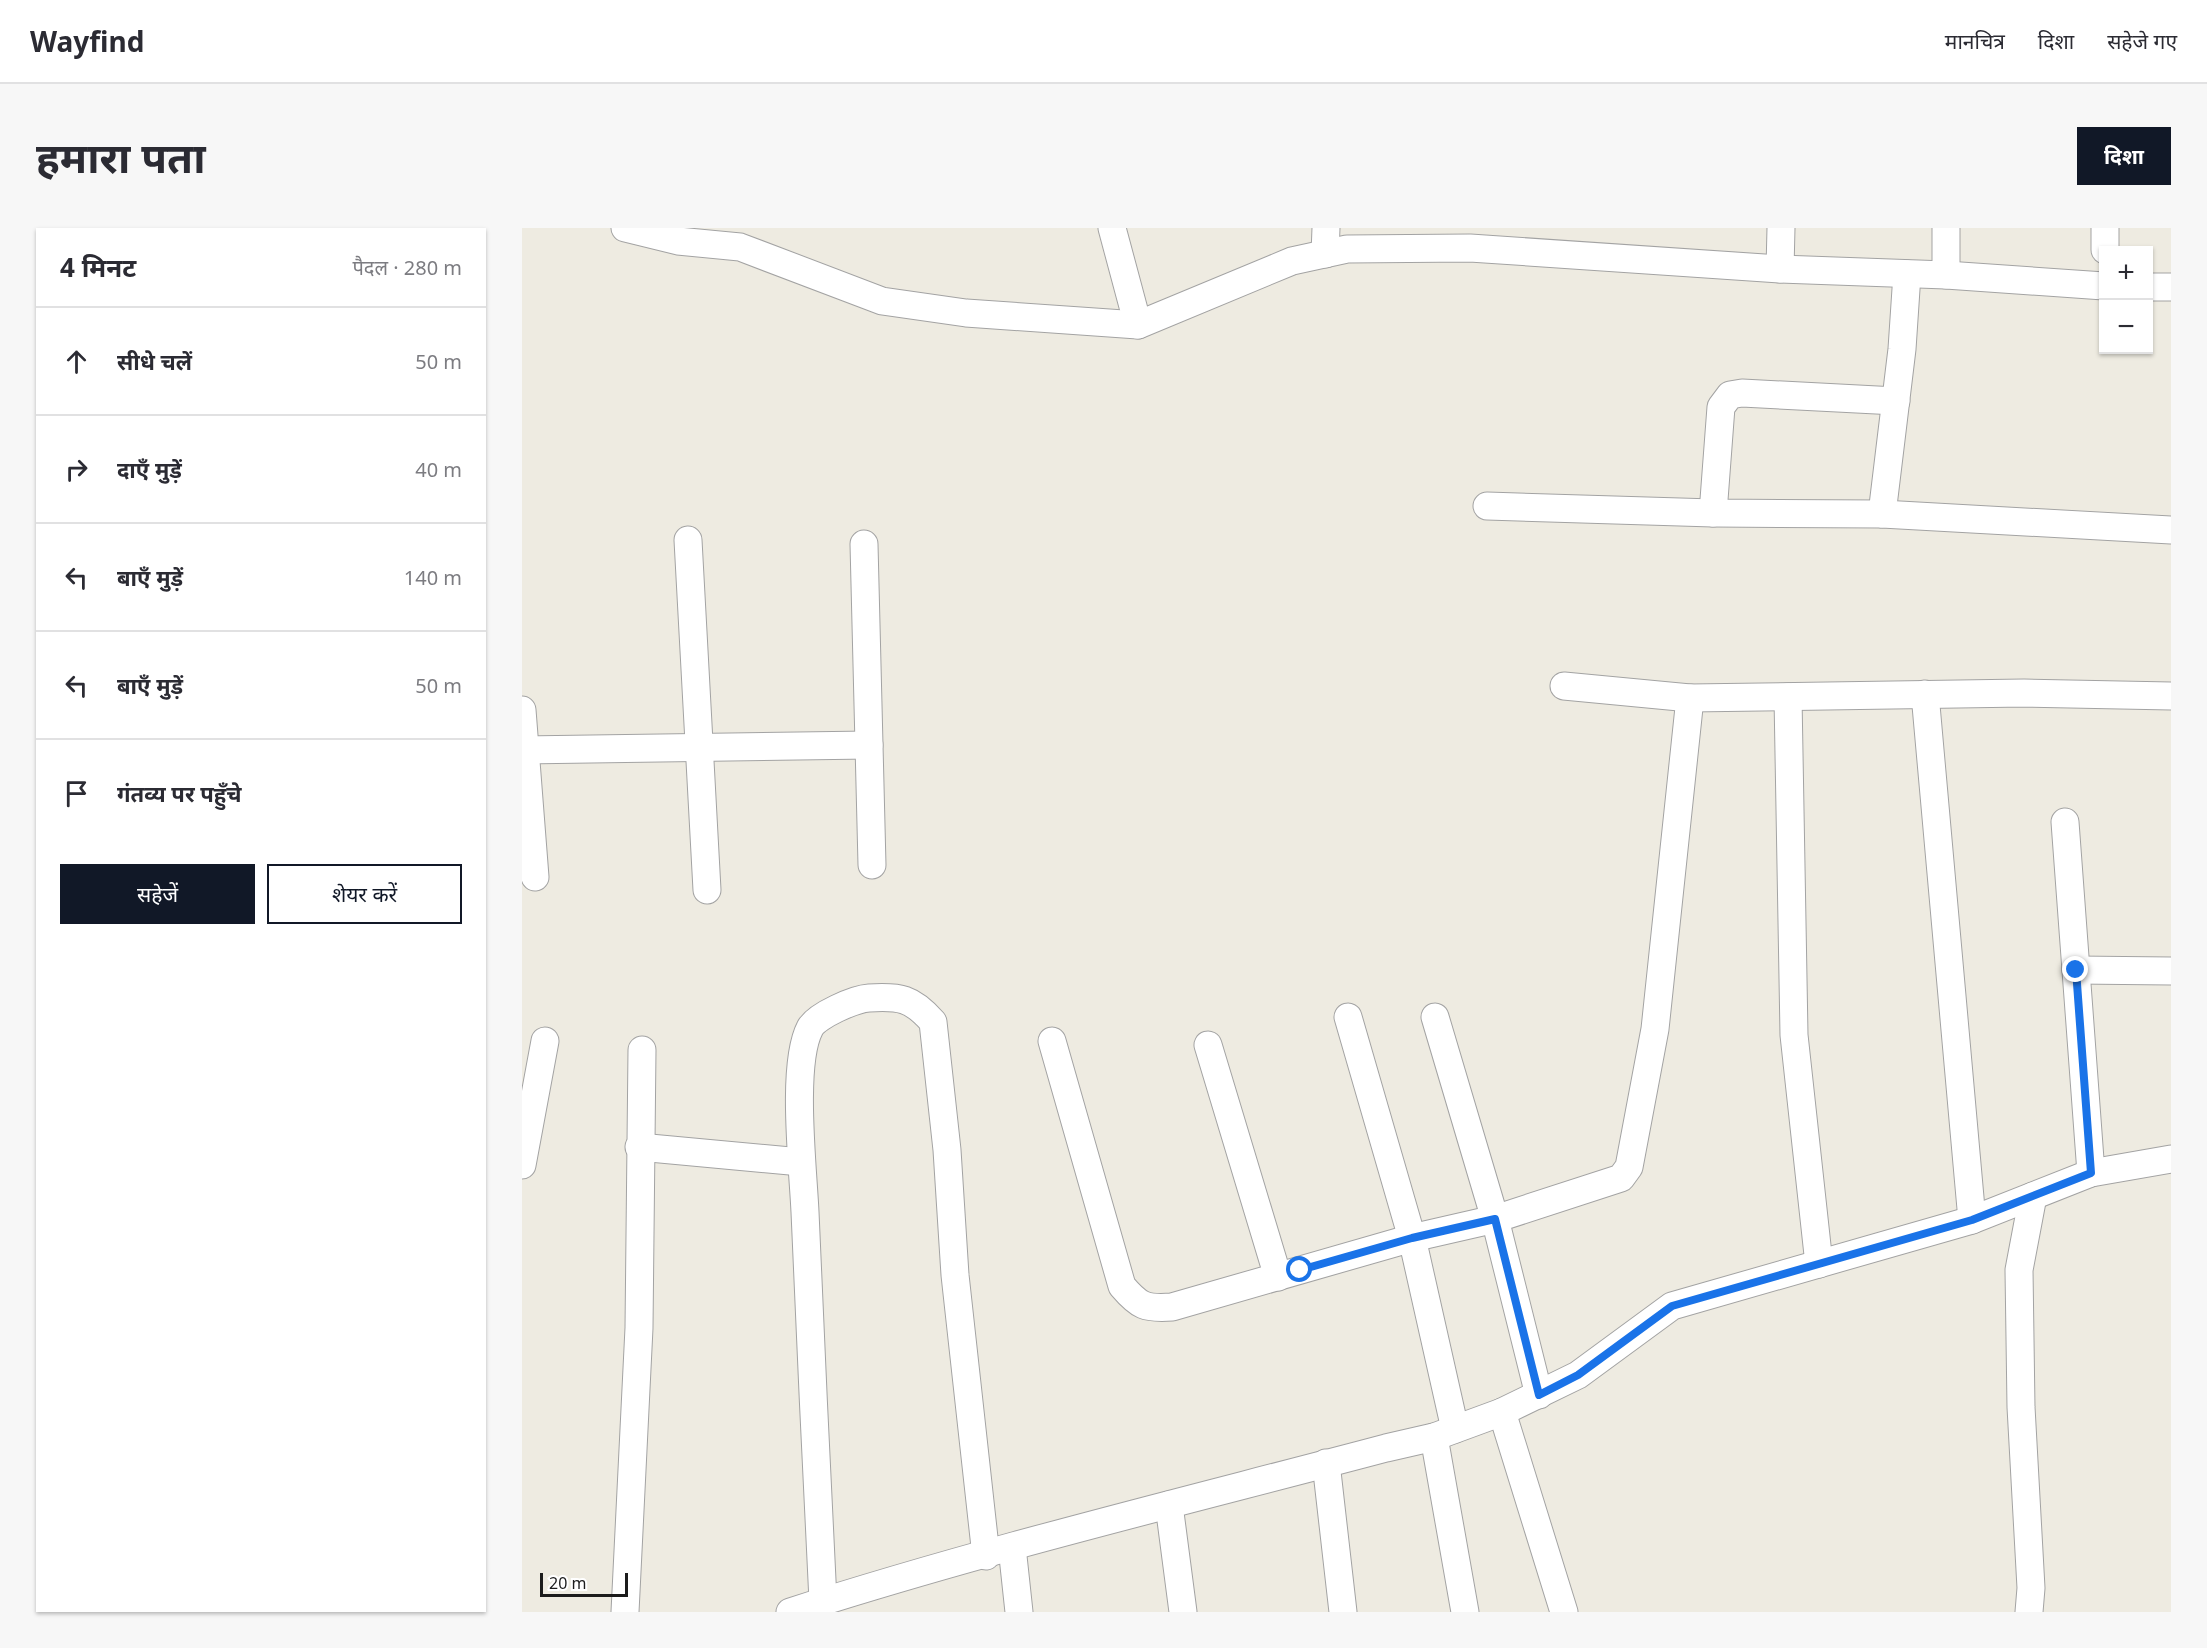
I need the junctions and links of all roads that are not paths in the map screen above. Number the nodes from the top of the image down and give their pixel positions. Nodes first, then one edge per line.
1 (625, 228) edge
2 (1112, 228) edge
3 (1781, 228) edge
4 (1946, 228) edge
5 (2105, 228) edge
6 (1471, 238) edge
7 (1325, 241) edge
8 (2105, 246) edge
9 (1780, 269) junction
10 (1907, 274) junction
11 (1946, 276) junction
12 (2099, 286) edge
13 (2153, 287) edge
14 (2171, 287) edge
15 (1138, 325) junction
16 (1896, 401) junction
17 (1487, 506) dead end
18 (1713, 513) junction
19 (1882, 514) junction
20 (2171, 531) edge
21 (688, 540) dead end
22 (864, 544) dead end
23 (1564, 686) dead end
24 (1925, 694) junction
25 (2171, 696) edge
26 (1788, 697) junction
27 (1690, 698) junction
28 (522, 710) edge
29 (869, 745) junction
30 (699, 747) junction
31 (523, 750) edge
32 (2065, 822) dead end
33 (872, 865) dead end
34 (535, 877) dead end
35 (707, 890) dead end
36 (2076, 970) junction
37 (2171, 971) edge
38 (1348, 1017) dead end
39 (1436, 1017) dead end
40 (545, 1041) dead end
41 (1052, 1041) dead end
42 (1208, 1045) dead end
43 (642, 1050) dead end
44 (639, 1147) junction
45 (2171, 1159) edge
46 (801, 1162) junction
47 (522, 1165) edge
48 (2091, 1173) junction
49 (2033, 1196) junction
50 (1495, 1219) junction
51 (1972, 1220) junction
52 (1412, 1238) junction
53 (1820, 1264) junction
54 (1278, 1277) junction
55 (1539, 1395) junction
56 (1502, 1412) junction
57 (1444, 1433) junction
58 (1326, 1464) junction
59 (1169, 1505) junction
60 (1012, 1547) junction
61 (986, 1556) junction
62 (823, 1601) junction
63 (852, 1602) edge
64 (626, 1612) edge
65 (790, 1612) edge
66 (1019, 1612) edge
67 (1183, 1612) edge
68 (1343, 1612) edge
69 (1465, 1612) edge
70 (1564, 1612) edge
71 (2029, 1612) edge

1 - 15 street
2 - 15 street
3 - 9 street
4 - 11 street
5 - 8 street
6 - 7 street
6 - 9 street
7 - 15 street
9 - 10 street
10 - 11 street
10 - 16 street
11 - 12 street
13 - 14 street
16 - 18 street
16 - 19 street
17 - 18 street
18 - 19 street
19 - 20 street
21 - 30 street
22 - 29 street
23 - 27 street
24 - 25 street
24 - 26 street
24 - 51 street
26 - 27 street
26 - 53 street
27 - 50 street
28 - 31 street
29 - 30 street
29 - 33 street
30 - 31 street
30 - 35 street
31 - 34 street
32 - 36 street
36 - 37 street
36 - 48 street
38 - 52 street
39 - 50 street
40 - 47 street
41 - 54 street
42 - 54 street
43 - 44 street
44 - 46 street
44 - 64 street
45 - 48 street
46 - 61 street
46 - 62 street
48 - 49 street
49 - 51 street
49 - 71 street
50 - 52 street
50 - 55 street
51 - 53 street
52 - 54 street
52 - 57 street
53 - 55 street
55 - 56 street
56 - 57 street
56 - 70 street
57 - 58 street
57 - 69 street
58 - 59 street
58 - 68 street
59 - 60 street
59 - 67 street
60 - 61 street
60 - 66 street
61 - 63 street
62 - 63 street
62 - 65 street

